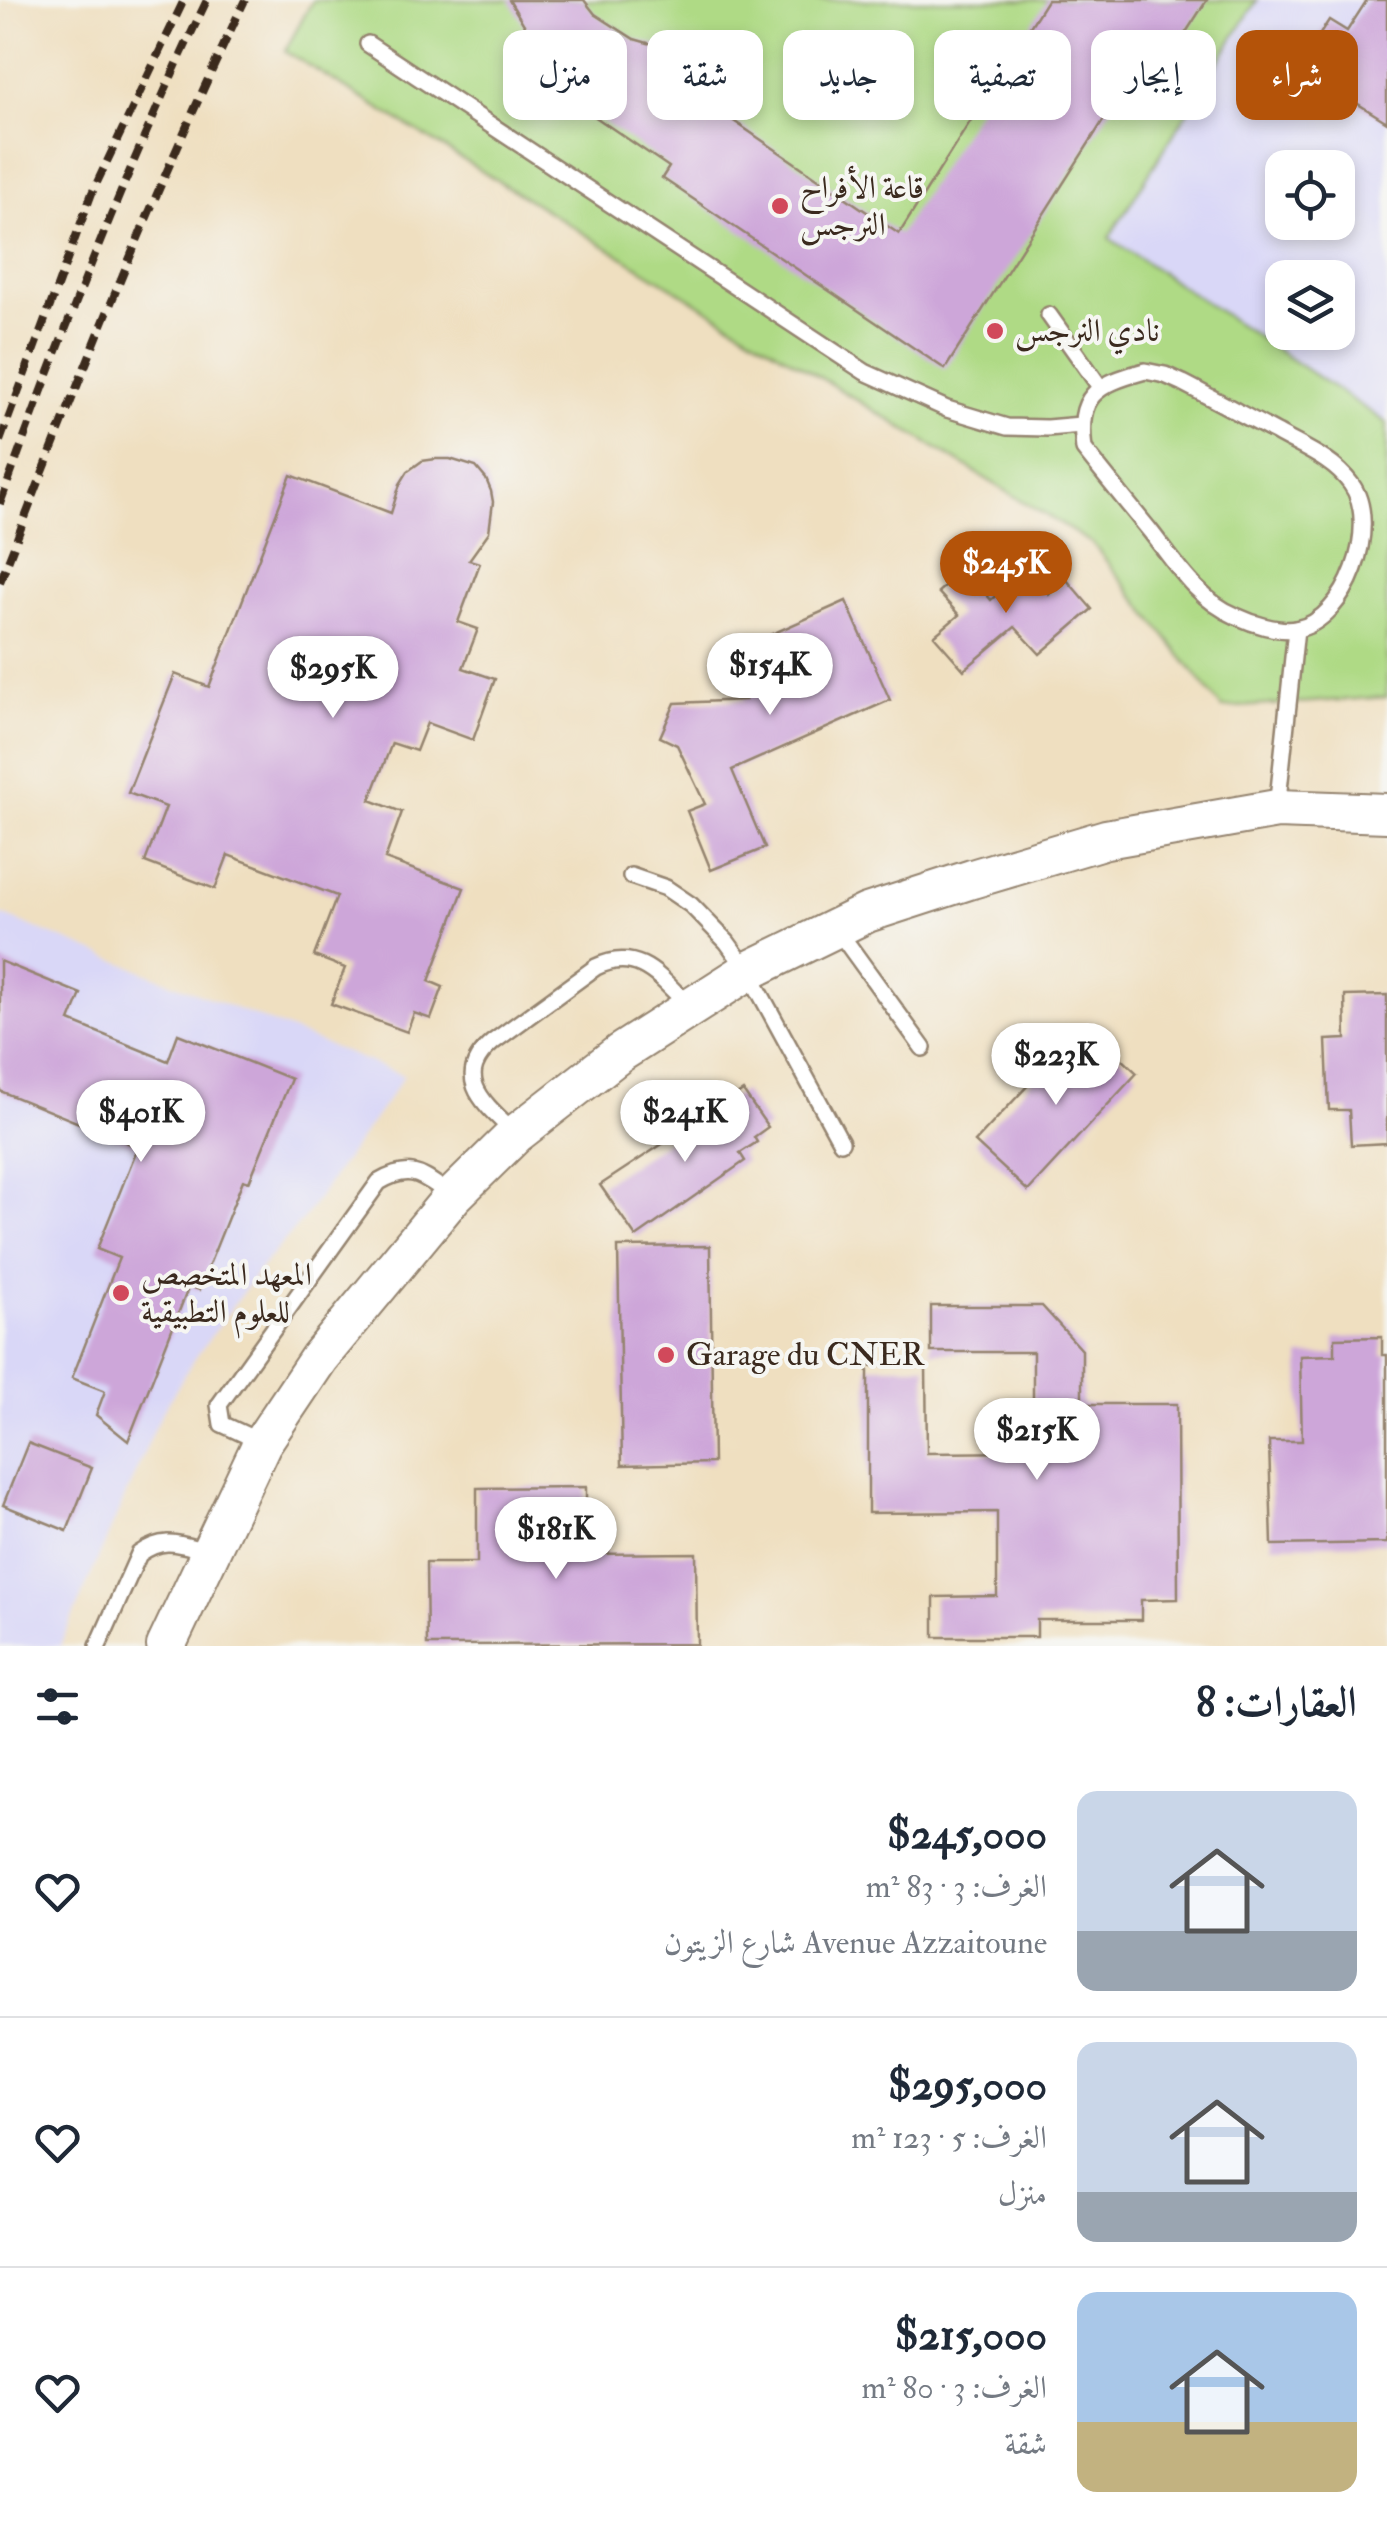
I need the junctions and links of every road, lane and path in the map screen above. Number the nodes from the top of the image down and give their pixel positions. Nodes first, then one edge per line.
1 (368, 44) dead end
2 (1049, 314) dead end
3 (1100, 388) junction
4 (1081, 425) junction
5 (1296, 629) junction
6 (1276, 809) junction
7 (1387, 812) edge
8 (631, 876) dead end
9 (836, 928) junction
10 (748, 972) junction
11 (692, 1009) junction
12 (923, 1048) dead end
13 (516, 1134) junction
14 (841, 1142) dead end
15 (453, 1196) junction
16 (262, 1443) junction
17 (210, 1552) junction
18 (98, 1646) edge
19 (166, 1646) edge

1 - 4 lane
2 - 3 lane
3 - 4 lane
3 - 5 lane
4 - 5 lane
5 - 6 lane
6 - 7 street
6 - 9 street
8 - 10 lane
9 - 10 street
9 - 12 lane
10 - 11 street
10 - 14 lane
11 - 13 street
11 - 13 lane
13 - 15 street
15 - 16 street
15 - 16 lane
16 - 17 street
17 - 18 lane
17 - 19 street

